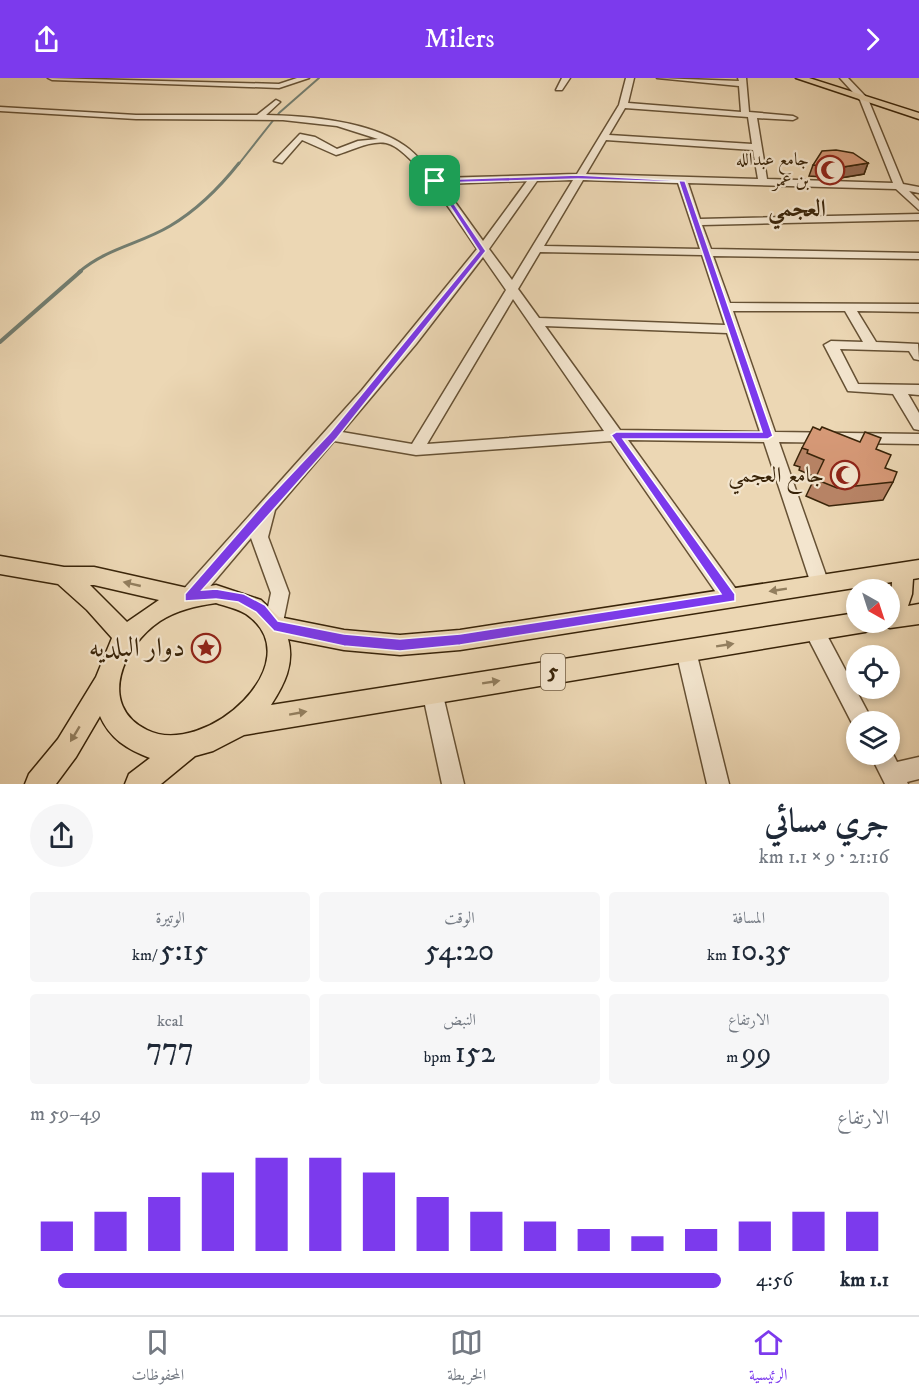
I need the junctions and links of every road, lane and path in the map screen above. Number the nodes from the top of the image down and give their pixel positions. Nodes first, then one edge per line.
1 (52, 78) edge
2 (305, 78) edge
3 (566, 78) edge
4 (630, 78) edge
5 (662, 78) edge
6 (800, 78) edge
7 (813, 78) edge
8 (844, 78) edge
9 (742, 81) edge
10 (559, 88) dead end
11 (856, 91) junction
12 (864, 99) junction
13 (276, 102) dead end
14 (622, 105) junction
15 (0, 109) edge
16 (919, 111) edge
17 (748, 115) junction
18 (919, 116) edge
19 (259, 118) junction
20 (793, 118) dead end
21 (603, 137) junction
22 (387, 140) junction
23 (755, 147) junction
24 (279, 161) dead end
25 (578, 177) junction
26 (534, 178) junction
27 (435, 181) junction
28 (682, 181) junction
29 (763, 183) junction
30 (899, 186) junction
31 (919, 190) edge
32 (919, 207) edge
33 (919, 217) edge
34 (696, 222) junction
35 (537, 249) junction
36 (483, 251) junction
37 (706, 252) junction
38 (919, 256) edge
39 (513, 292) junction
40 (725, 307) junction
41 (849, 308) junction
42 (919, 308) edge
43 (534, 322) junction
44 (732, 329) junction
45 (872, 346) junction
46 (919, 356) edge
47 (898, 390) junction
48 (919, 390) edge
49 (919, 425) edge
50 (333, 435) junction
51 (616, 435) junction
52 (768, 436) junction
53 (919, 440) edge
54 (416, 450) junction
55 (269, 505) junction
56 (0, 565) edge
57 (910, 570) edge
58 (64, 576) junction
59 (820, 584) junction
60 (189, 597) junction
61 (731, 598) junction
62 (900, 602) edge
63 (919, 614) edge
64 (900, 617) edge
65 (274, 626) junction
66 (846, 626) edge
67 (815, 632) junction
68 (126, 637) junction
69 (686, 651) junction
70 (105, 684) junction
71 (432, 691) junction
72 (857, 711) edge
73 (241, 723) junction
74 (185, 747) junction
75 (887, 765) edge
76 (919, 768) edge
77 (894, 779) edge
78 (39, 784) edge
79 (139, 784) edge
80 (453, 784) edge
81 (718, 784) edge

1 - 2 street
3 - 10 street
4 - 14 street
5 - 9 street
6 - 12 main road
7 - 11 main road
8 - 11 street
9 - 17 street
11 - 12 street
11 - 16 main road
12 - 18 main road
12 - 30 street
13 - 19 street
14 - 17 street
14 - 21 street
15 - 19 street
17 - 20 street
17 - 23 street
19 - 22 street
21 - 23 street
21 - 25 street
22 - 24 street
22 - 27 street
23 - 29 street
25 - 26 street
25 - 28 street
25 - 35 street
26 - 27 street
26 - 36 street
27 - 36 street
28 - 29 street
28 - 34 street
29 - 30 street
30 - 31 street
30 - 32 street
33 - 34 street
34 - 37 street
35 - 37 street
35 - 39 street
36 - 39 street
36 - 50 street
37 - 38 street
37 - 40 street
39 - 43 street
39 - 54 street
40 - 41 street
40 - 44 street
41 - 42 street
41 - 45 street
43 - 44 street
43 - 51 street
44 - 52 street
45 - 46 street
45 - 47 street
47 - 48 street
47 - 49 street
50 - 54 street
50 - 55 street
51 - 52 street
51 - 54 street
51 - 61 street
52 - 53 street
52 - 59 street
55 - 60 street
55 - 65 street
56 - 58 main road
57 - 59 main road, 5
57 - 62 main road
60 -> 58 main road
58 - 68 main road
59 -> 61 main road, 5
60 - 65 main road
60 - 68 main road
61 - 65 main road, 5
63 - 64 main road
65 - 73 main road
66 - 67 main road, 5
69 -> 67 main road, 5
67 - 72 street
68 - 70 main road
71 -> 69 main road, 5
69 - 81 street
70 - 74 main road
70 -> 78 main road
73 -> 71 main road, 5
71 - 80 street
73 - 74 main road
74 - 79 main road
75 - 77 street
76 - 77 street

